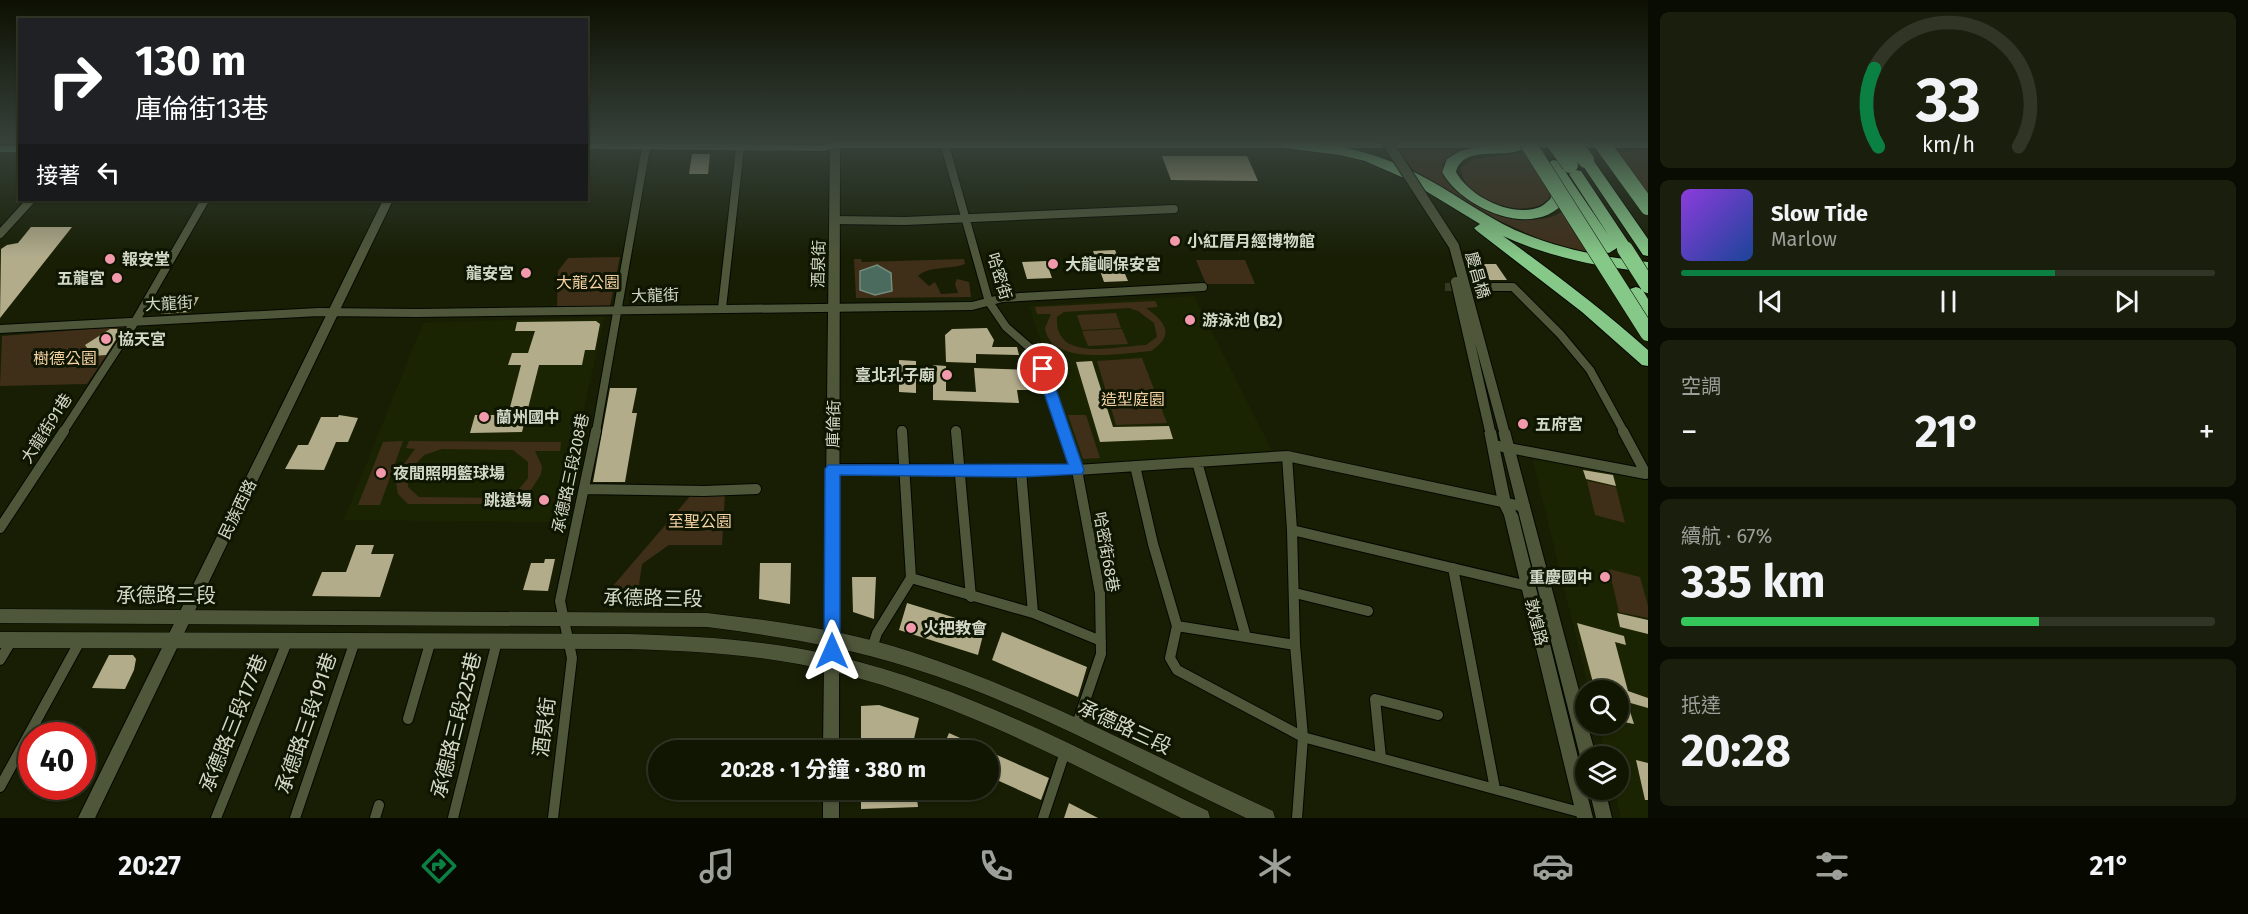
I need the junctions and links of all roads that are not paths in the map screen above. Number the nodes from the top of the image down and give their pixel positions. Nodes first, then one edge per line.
1 (641, 180) edge
2 (736, 180) edge
3 (835, 180) edge
4 (954, 180) edge
5 (1404, 180) edge
6 (1412, 180) edge
7 (1414, 180) edge
8 (1416, 180) edge
9 (1453, 180) edge
10 (1547, 180) edge
11 (1556, 180) edge
12 (1564, 180) edge
13 (1580, 180) edge
14 (1602, 180) edge
15 (1629, 180) edge
16 (30, 201) edge
17 (205, 201) edge
18 (388, 201) edge
19 (1648, 207) edge
20 (1174, 209) dead end
21 (965, 218) junction
22 (835, 220) junction
23 (0, 234) edge
24 (1648, 251) edge
25 (1648, 267) edge
26 (1203, 286) dead end
27 (1475, 287) tunnel mouth
28 (1642, 289) edge
29 (989, 302) junction
30 (834, 307) junction
31 (722, 308) junction
32 (619, 311) junction
33 (333, 312) junction
34 (1648, 313) edge
35 (136, 320) junction
36 (0, 329) edge
37 (1648, 333) edge
38 (1648, 360) edge
39 (834, 386) joint
40 (902, 430) dead end
41 (956, 431) dead end
42 (1490, 431) joint
43 (1504, 431) joint
44 (1493, 445) junction
45 (1509, 448) junction
46 (1287, 456) junction
47 (1197, 462) junction
48 (1135, 466) junction
49 (905, 468) junction
50 (833, 469) junction
51 (960, 470) junction
52 (1077, 470) junction
53 (1021, 471) junction
54 (584, 489) junction
55 (756, 489) dead end
56 (1505, 503) junction
57 (1525, 507) junction
58 (0, 528) edge
59 (1292, 530) junction
60 (1453, 568) junction
61 (911, 578) junction
62 (1528, 586) junction
63 (1295, 593) junction
64 (971, 597) junction
65 (1368, 610) dead end
66 (1033, 613) junction
67 (0, 616) edge
68 (184, 616) junction
69 (563, 618) junction
70 (1177, 626) junction
71 (1246, 637) junction
72 (832, 638) junction
73 (6, 640) edge
74 (431, 640) junction
75 (80, 641) junction
76 (171, 641) junction
77 (355, 641) junction
78 (497, 641) junction
79 (569, 641) junction
80 (1101, 641) junction
81 (287, 642) junction
82 (1295, 645) junction
83 (872, 648) junction
84 (0, 660) edge
85 (832, 663) junction
86 (1438, 716) dead end
87 (408, 719) dead end
88 (1076, 727) junction
89 (1303, 737) junction
90 (831, 740) edge
91 (1585, 746) edge
92 (1065, 752) junction
93 (1380, 758) junction
94 (0, 787) edge
95 (1495, 789) junction
96 (831, 800) edge
97 (1600, 800) edge
98 (379, 805) dead end
99 (1584, 816) edge
100 (86, 818) edge
101 (216, 818) edge
102 (295, 818) edge
103 (375, 818) edge
104 (453, 818) edge
105 (553, 818) edge
106 (831, 818) edge
107 (1043, 818) edge
108 (1201, 818) edge
109 (1266, 818) edge
110 (1297, 818) edge
111 (1604, 818) edge

1 - 32 street, 承德路三段208巷
2 - 31 street
3 - 22 street, 酒泉街
4 - 21 street, 哈密街
5 - 42 street, 慶昌橋, bridge
6 - 43 street, 慶昌橋, bridge
7 - 38 highway
8 - 25 highway
9 - 11 highway
10 - 37 highway, bridge
12 - 28 highway
13 - 28 highway, bridge
14 - 24 highway
15 - 19 highway, bridge
16 - 23 street
17 - 35 street, 大龍街91巷
18 - 33 street, 民族西路
20 - 21 street
21 - 22 street
21 - 29 street, 哈密街
22 - 30 street, 酒泉街
26 - 29 street, 大龍街
27 - 45 street
28 - 34 highway
29 - 30 street, 大龍街
29 - 52 street, 哈密街
30 - 31 street, 大龍街
30 - 39 street, 酒泉街
31 - 32 street, 大龍街
32 - 33 street, 大龍街
32 - 54 street, 承德路三段208巷
33 - 35 street, 大龍街
33 - 68 street, 民族西路
35 - 36 street, 大龍街
35 - 58 street, 大龍街91巷
39 - 50 street, 庫倫街
40 - 49 street
41 - 51 street
42 - 44 street, 敦煌路
43 - 45 street, 敦煌路
44 - 45 street
44 - 56 street, 敦煌路
45 - 57 street, 敦煌路
46 - 47 street
46 - 56 street
46 - 59 street
47 - 48 street
47 - 71 street
48 - 52 street
48 - 70 street
49 - 50 street
49 - 51 street
49 - 61 street
50 - 72 street, 庫倫街
51 - 53 street
51 - 64 street
52 - 53 street
52 - 80 street, 哈密街68巷
53 - 66 street
54 - 55 street
54 - 69 street, 承德路三段208巷
56 - 57 street
56 - 62 street, 敦煌路
57 - 91 street, 敦煌路
59 - 60 street
59 - 63 street
60 - 62 street
60 - 95 street
61 - 64 street
61 - 83 street
62 - 99 street, 敦煌路
63 - 65 street
63 - 82 street
64 - 66 street
66 - 80 street
67 - 68 main road, 承德路三段
68 - 69 main road, 承德路三段
68 - 76 street, 民族西路
69 - 72 main road, 承德路三段
69 - 79 street, 承德路三段208巷
70 - 71 street
70 - 89 street, 敦煌路
71 - 82 street
72 - 83 main road, 承德路三段
72 - 85 street, 庫倫街
73 - 75 main road
73 - 84 street
74 - 77 main road
74 - 78 main road
74 - 87 street
75 - 76 main road
75 - 94 street
76 - 81 main road
76 - 100 street, 民族西路
77 - 81 main road
77 - 102 street, 承德路三段191巷
78 - 79 main road
78 - 104 street, 承德路三段225巷
79 - 85 main road
79 - 105 street, 酒泉街
80 - 88 street, 哈密街68巷
81 - 101 street, 承德路三段177巷
82 - 89 street
83 - 88 main road, 承德路三段
85 - 90 street, 庫倫街
85 - 92 main road
86 - 93 street
88 - 109 main road, 承德路三段
89 - 93 street, 敦煌路
89 - 110 street
92 - 107 street
92 - 108 main road
93 - 95 street, 敦煌路
95 - 99 street, 敦煌路
96 - 106 street
97 - 111 street
98 - 103 street

